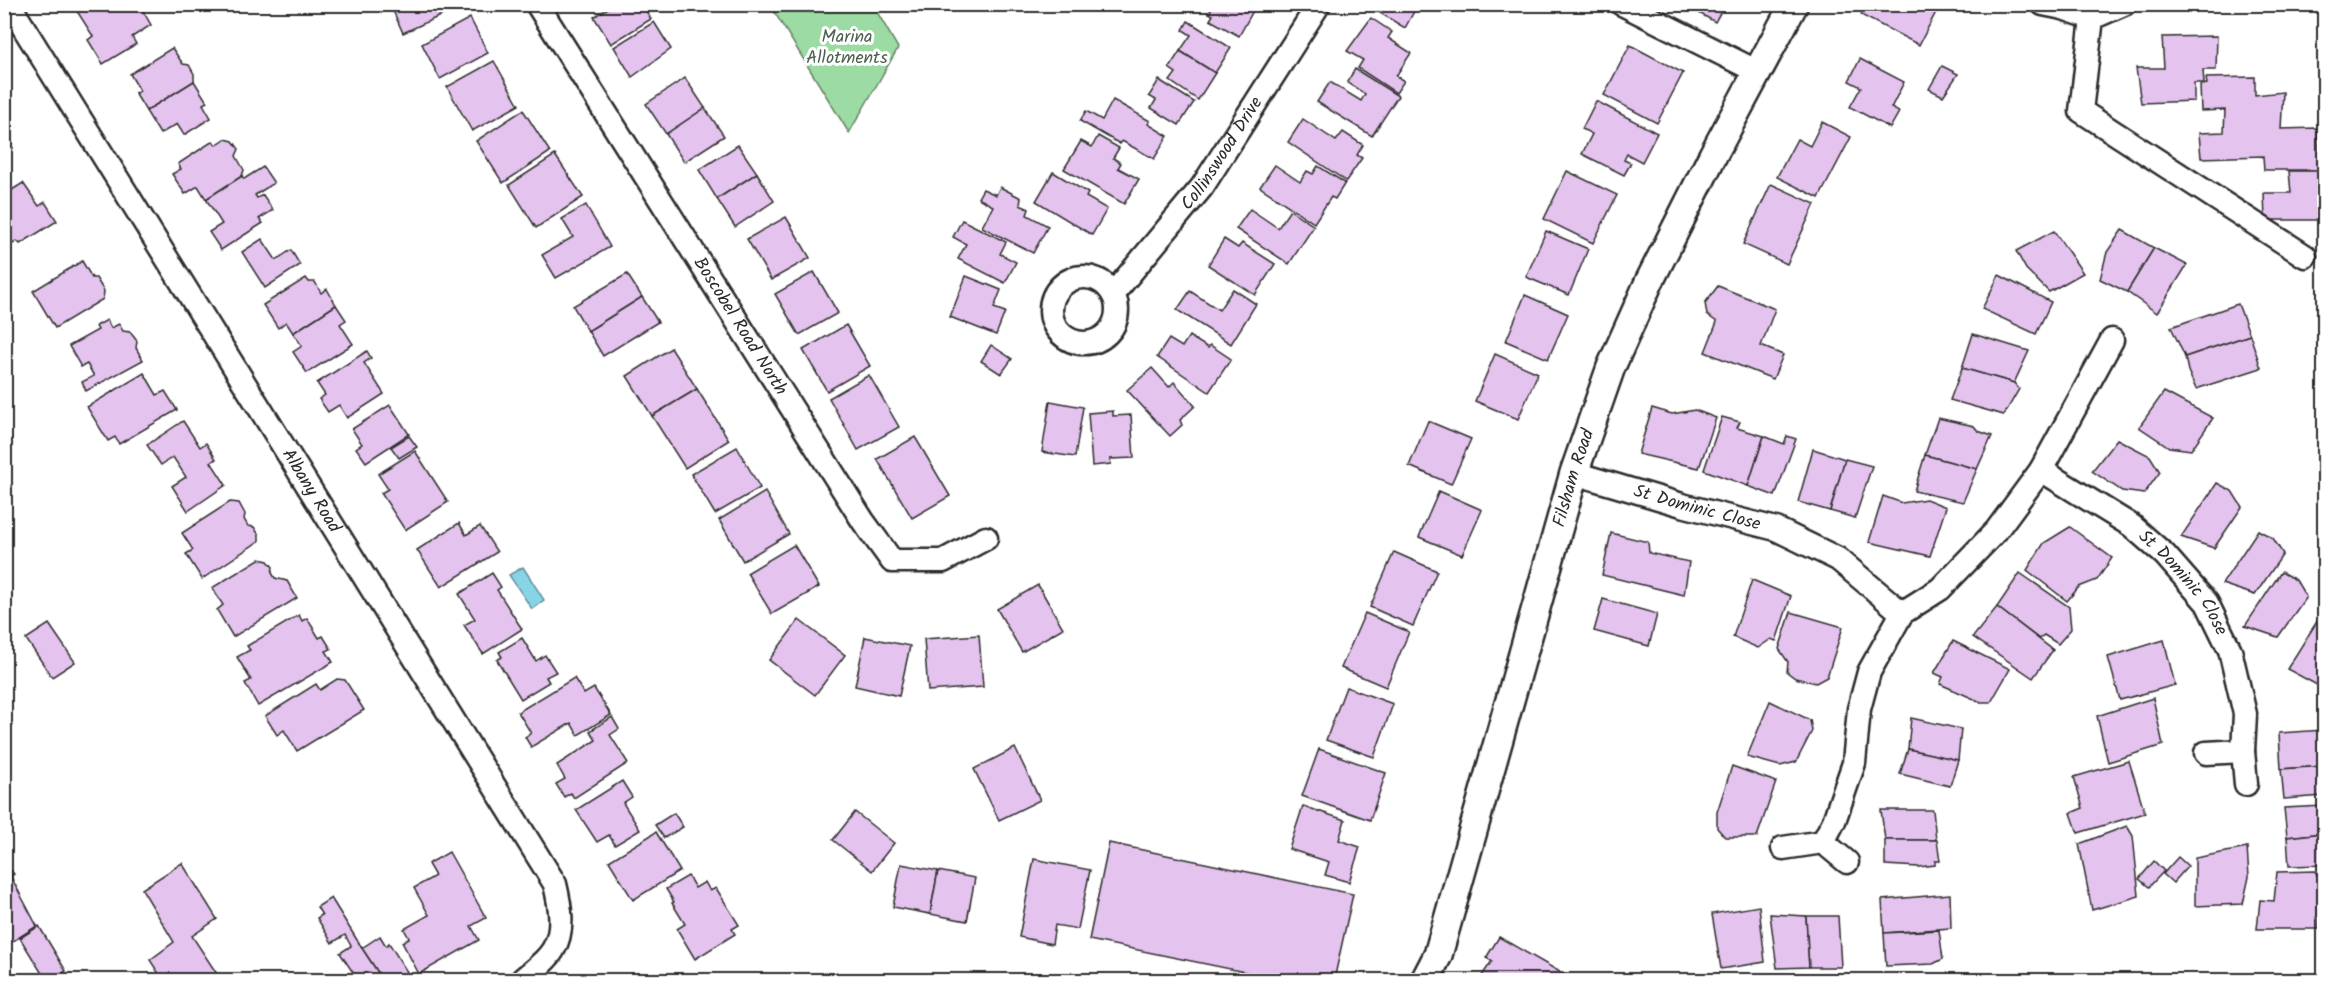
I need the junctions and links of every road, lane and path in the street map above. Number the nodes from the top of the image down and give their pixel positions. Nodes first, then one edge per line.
1 (9, 4) edge
2 (537, 4) edge
3 (1319, 4) edge
4 (1622, 4) edge
5 (1794, 4) edge
6 (2043, 4) edge
7 (2124, 4) edge
8 (2092, 18) junction
9 (1758, 72) junction
10 (2305, 256) dead end
11 (1113, 294) dead end
12 (2112, 340) dead end
13 (2041, 470) junction
14 (1574, 473) junction
15 (986, 538) dead end
16 (1902, 613) junction
17 (2243, 751) junction
18 (2206, 753) dead end
19 (2246, 784) dead end
20 (1824, 842) junction
21 (1783, 848) dead end
22 (1847, 862) dead end
23 (522, 981) edge
24 (1425, 981) edge

1 - 23 street, Albany Road
2 - 15 street, Boscobel Road North
3 - 11 street, Collinswood Drive
4 - 9 street
5 - 9 street, Filsham Road
6 - 8 street
7 - 8 street
8 - 10 street
9 - 14 street, Filsham Road
12 - 13 street
13 - 16 street
13 - 17 street, St Dominic Close
14 - 16 street, St Dominic Close
14 - 24 street, Filsham Road
16 - 20 street
17 - 18 street
17 - 19 street, St Dominic Close
20 - 21 street
20 - 22 street

